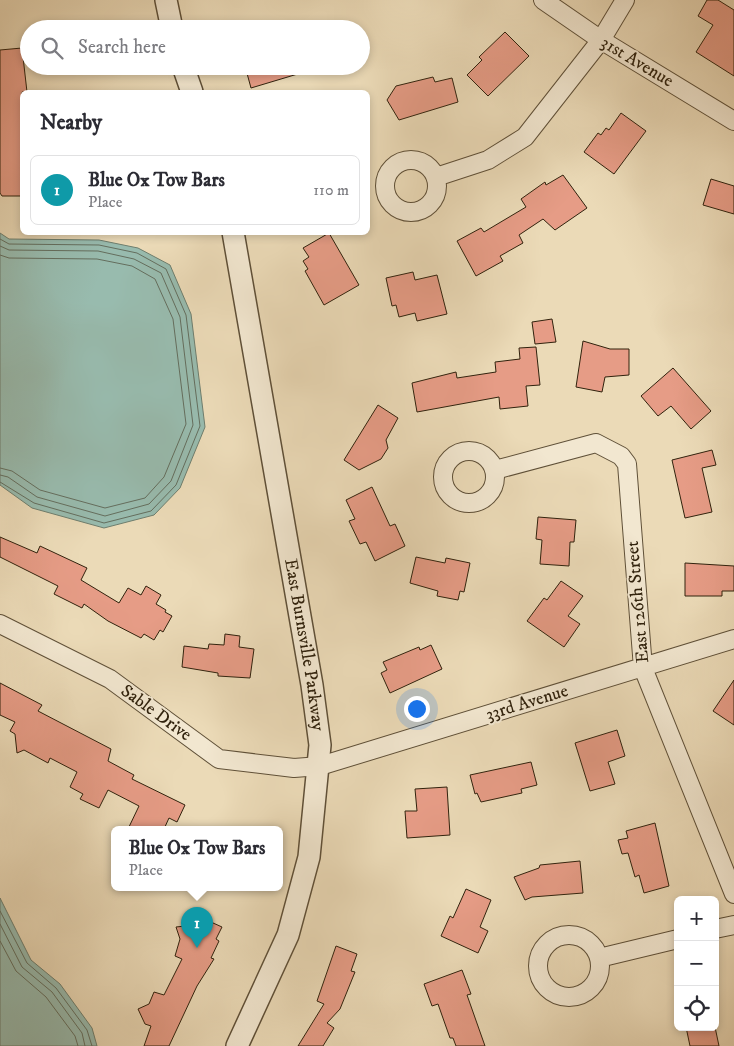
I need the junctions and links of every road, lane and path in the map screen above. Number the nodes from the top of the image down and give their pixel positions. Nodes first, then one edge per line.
1 (166, 0) edge
2 (543, 0) edge
3 (625, 0) edge
4 (170, 20) edge
5 (601, 40) junction
6 (186, 75) edge
7 (191, 90) edge
8 (734, 121) edge
9 (436, 177) dead end
10 (234, 235) edge
11 (495, 470) dead end
12 (0, 624) edge
13 (734, 639) edge
14 (643, 668) junction
15 (320, 766) junction
16 (734, 894) edge
17 (734, 925) edge
18 (719, 928) edge
19 (674, 940) edge
20 (599, 958) dead end
21 (237, 1046) edge

1 - 4 street
2 - 5 street, 31st Avenue
3 - 5 street
5 - 8 street, 31st Avenue
5 - 9 street
6 - 7 street
10 - 15 street, East Burnsville Parkway
11 - 14 street, East 126th Street
12 - 15 street, Sable Drive
13 - 14 street, 33rd Avenue
14 - 15 street, 33rd Avenue
14 - 16 street, East 126th Street
15 - 21 street, East Burnsville Parkway
17 - 18 street
19 - 20 street

